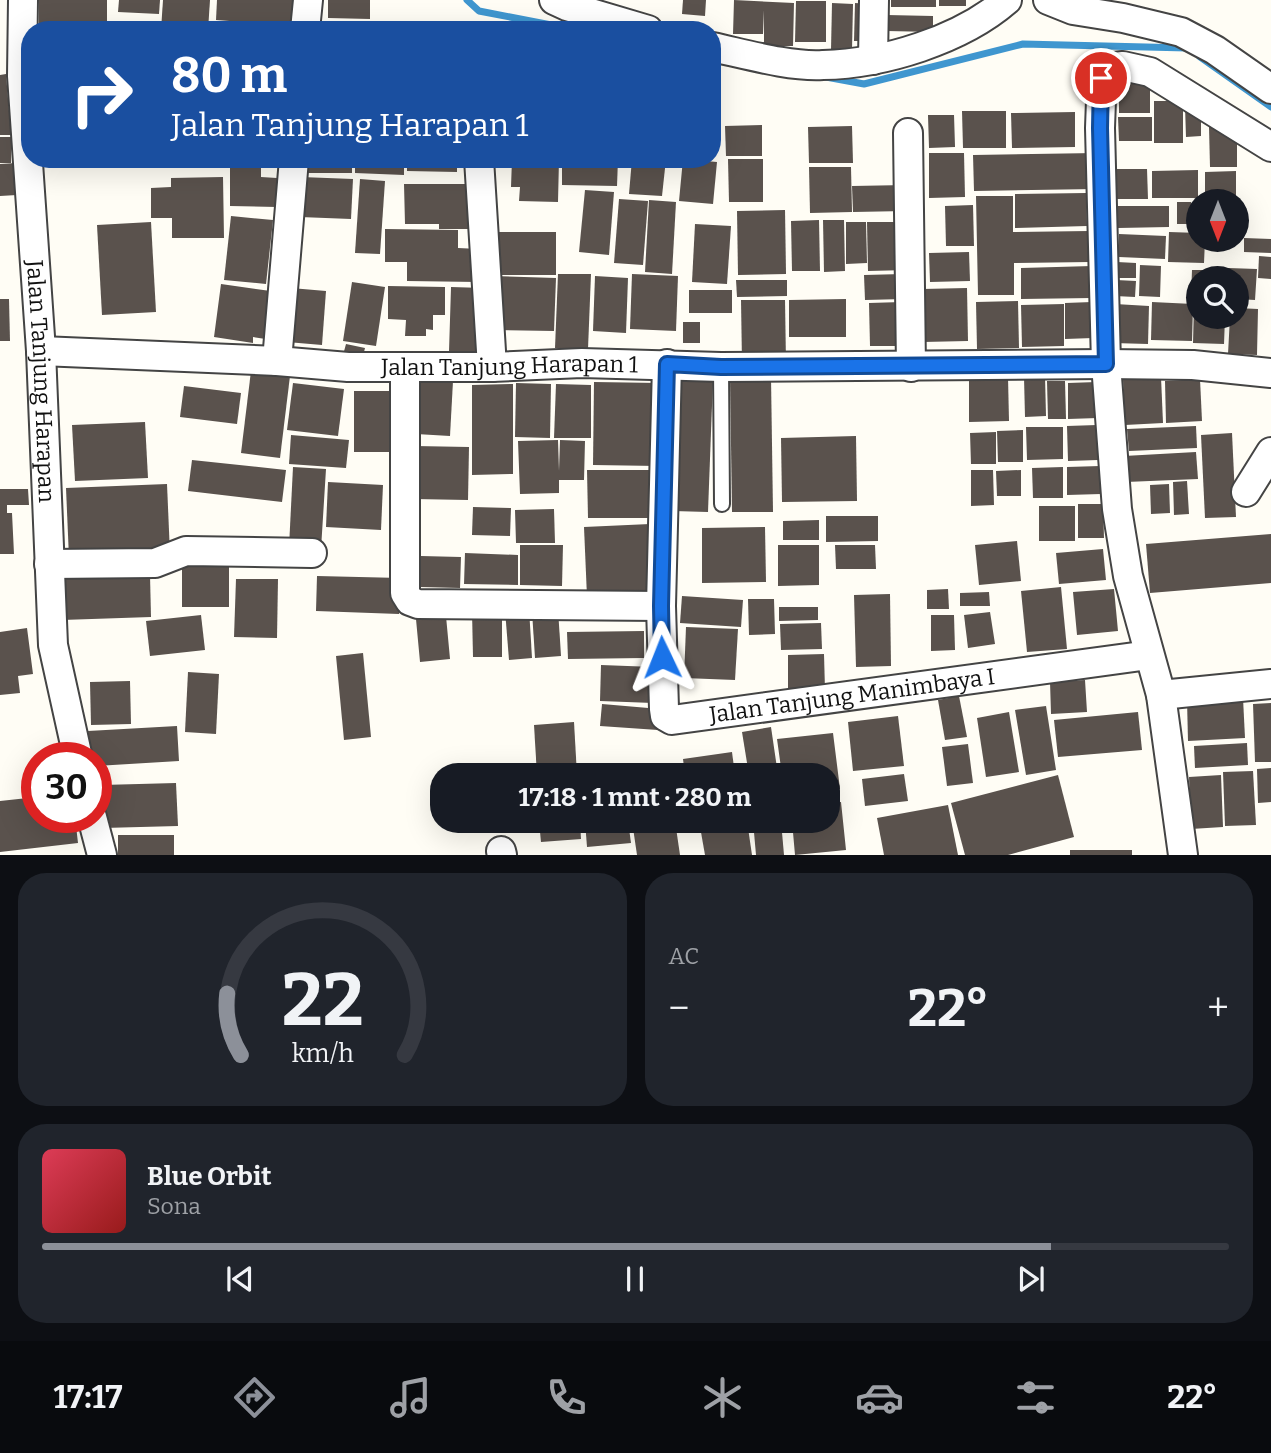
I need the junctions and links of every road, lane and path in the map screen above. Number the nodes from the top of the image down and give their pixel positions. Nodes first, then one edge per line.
1 (23, 0) edge
2 (307, 0) edge
3 (554, 0) edge
4 (874, 0) edge
5 (1007, 0) edge
6 (1048, 0) edge
7 (23, 21) edge
8 (306, 21) edge
9 (618, 21) edge
10 (721, 49) edge
11 (873, 60) junction
12 (1271, 89) edge
13 (908, 133) dead end
14 (1271, 148) edge
15 (28, 168) edge
16 (293, 168) edge
17 (480, 168) edge
18 (41, 351) junction
19 (277, 361) junction
20 (667, 364) junction
21 (1106, 364) junction
22 (405, 367) junction
23 (492, 367) junction
24 (721, 367) junction
25 (911, 367) junction
26 (1271, 373) edge
27 (1271, 452) edge
28 (1246, 492) dead end
29 (722, 504) dead end
30 (312, 552) dead end
31 (48, 564) junction
32 (661, 606) junction
33 (1149, 655) junction
34 (1271, 684) edge
35 (1161, 695) junction
36 (74, 742) edge
37 (96, 833) edge
38 (102, 855) edge
39 (1183, 855) edge

1 - 7 street, Jalan Tanjung Harapan
2 - 8 street
3 - 9 street
4 - 11 street
5 - 11 street
6 - 12 street
10 - 11 street
13 - 25 street
14 - 21 street
15 - 18 street, Jalan Tanjung Harapan
16 - 19 street
17 - 23 street
18 - 19 street, Jalan Tanjung Harapan 1
18 - 31 street, Jalan Tanjung Harapan
19 - 22 street, Jalan Tanjung Harapan 1
20 - 23 street, Jalan Tanjung Harapan 1
20 - 24 street, Jalan Tanjung Harapan 1
20 - 32 street, Jalan Tanjung Manimbaya I
21 - 25 street, Jalan Tanjung Harapan 1
21 - 26 street, Jalan Tanjung Harapan 1
21 - 33 street
22 - 23 street, Jalan Tanjung Harapan 1
22 - 32 street
24 - 25 street, Jalan Tanjung Harapan 1
24 - 29 lane
27 - 28 street
30 - 31 street
31 - 36 street, Jalan Tanjung Harapan
32 - 33 street, Jalan Tanjung Manimbaya I
33 - 35 street
34 - 35 street
35 - 39 street
37 - 38 street

